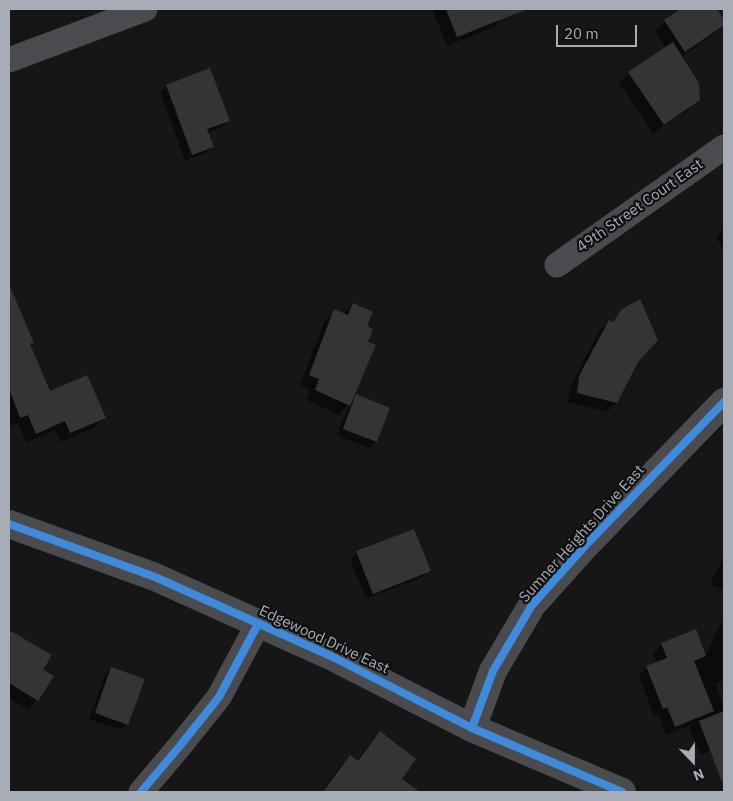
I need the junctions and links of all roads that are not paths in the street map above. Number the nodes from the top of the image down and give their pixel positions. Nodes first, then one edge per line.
1 (144, 9) edge
2 (9, 60) edge
3 (724, 147) edge
4 (557, 265) dead end
5 (724, 402) edge
6 (9, 524) edge
7 (258, 624) junction
8 (472, 728) junction
9 (141, 792) edge
10 (622, 792) edge

1 - 2 street
3 - 4 street, 49th Street Court East
5 - 8 street, Sumner Heights Drive East
6 - 7 street, Edgewood Drive East
7 - 8 street, Edgewood Drive East
7 - 9 street
8 - 10 street, Edgewood Drive East

